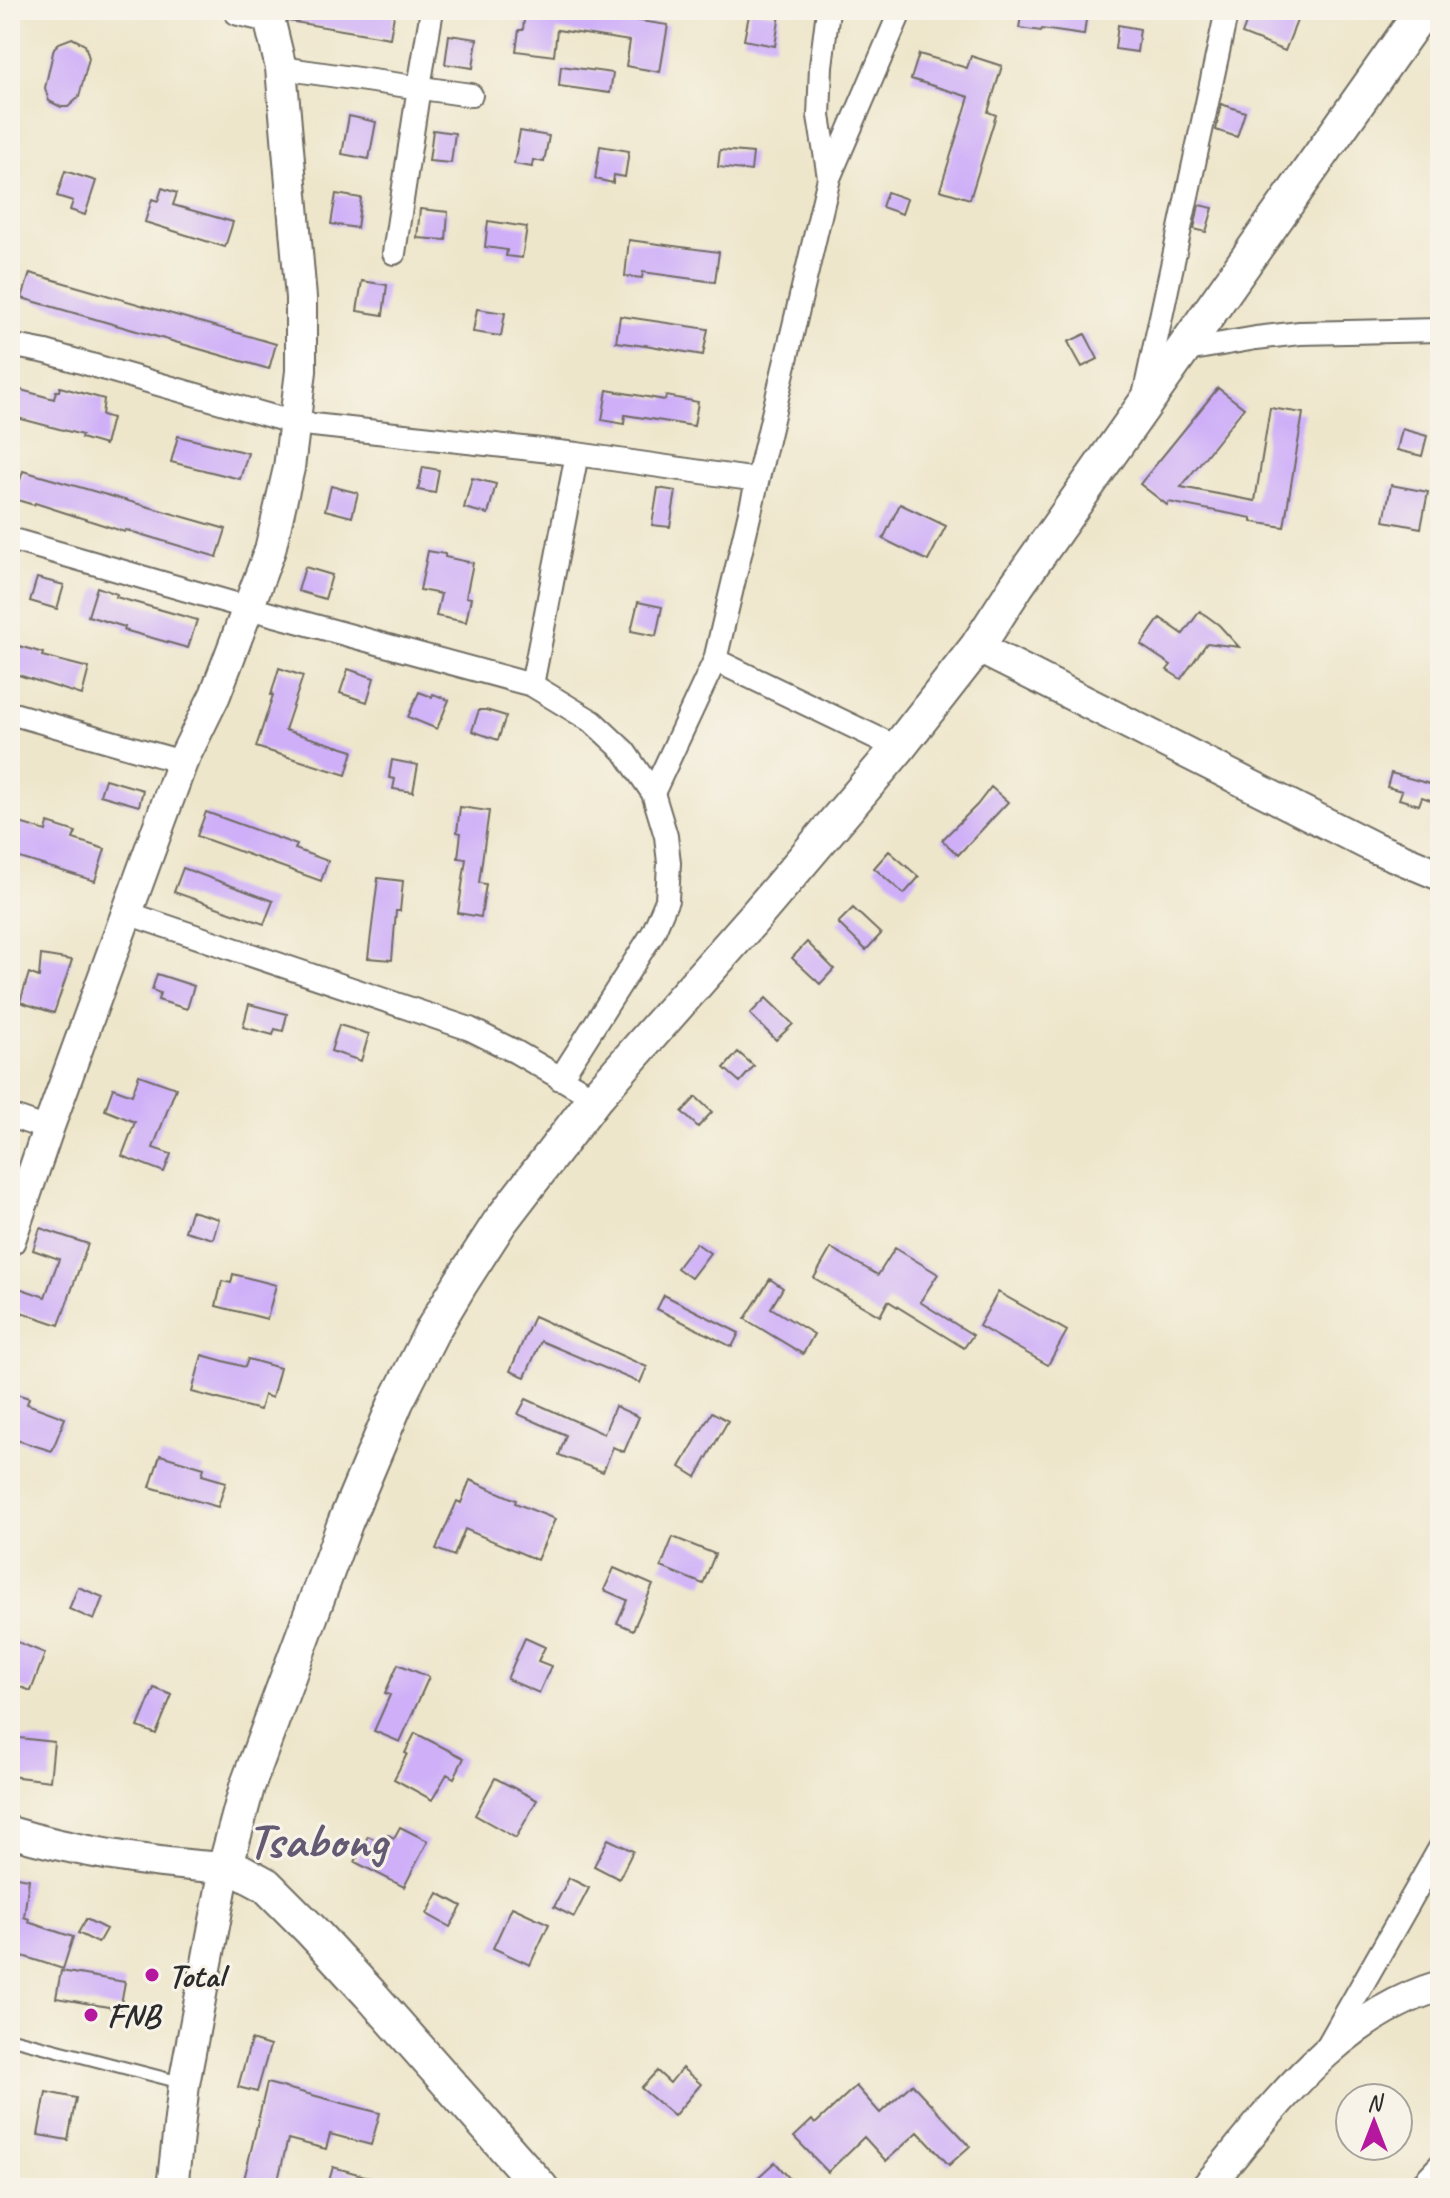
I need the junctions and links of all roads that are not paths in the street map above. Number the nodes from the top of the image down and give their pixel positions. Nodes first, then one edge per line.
1 (432, 10) edge
2 (828, 10) edge
3 (901, 10) edge
4 (1227, 10) edge
5 (1423, 10) edge
6 (258, 12) edge
7 (281, 68) junction
8 (419, 87) junction
9 (471, 95) dead end
10 (829, 178) junction
11 (394, 253) dead end
12 (1440, 330) edge
13 (10, 345) edge
14 (1181, 351) junction
15 (1142, 408) junction
16 (295, 423) junction
17 (577, 454) junction
18 (757, 480) junction
19 (10, 539) edge
20 (249, 608) junction
21 (977, 647) junction
22 (715, 660) junction
23 (532, 685) junction
24 (10, 713) edge
25 (898, 748) junction
26 (182, 762) junction
27 (653, 793) junction
28 (1440, 875) edge
29 (127, 913) junction
30 (560, 1079) junction
31 (595, 1098) junction
32 (10, 1116) edge
33 (48, 1129) junction
34 (10, 1240) edge
35 (10, 1832) edge
36 (1440, 1848) edge
37 (225, 1868) junction
38 (1440, 1986) edge
39 (10, 2038) edge
40 (1323, 2053) junction
41 (184, 2084) junction
42 (1440, 2165) edge
43 (172, 2188) edge
44 (541, 2188) edge
45 (1206, 2188) edge
46 (1418, 2188) edge

1 - 8 street
2 - 10 street
3 - 10 street
4 - 15 street
5 - 14 main road
6 - 7 street
7 - 8 street
7 - 16 street
8 - 9 street
8 - 11 street
10 - 18 street
12 - 14 street
13 - 16 street
14 - 15 main road
15 - 21 main road
16 - 17 street
16 - 20 street
17 - 18 street
17 - 23 street
18 - 22 street
19 - 20 street
20 - 23 street
20 - 26 street
21 - 25 main road
21 - 28 street
22 - 25 street
22 - 27 street
23 - 27 street
24 - 26 street
25 - 31 main road
26 - 29 street
27 - 30 street
29 - 30 street
29 - 33 street
30 - 31 street
31 - 37 main road
32 - 33 street
33 - 34 street
35 - 37 street
36 - 40 street
37 - 41 street
37 - 44 main road
38 - 40 street
39 - 41 lane
40 - 45 street
41 - 43 street
42 - 46 street

